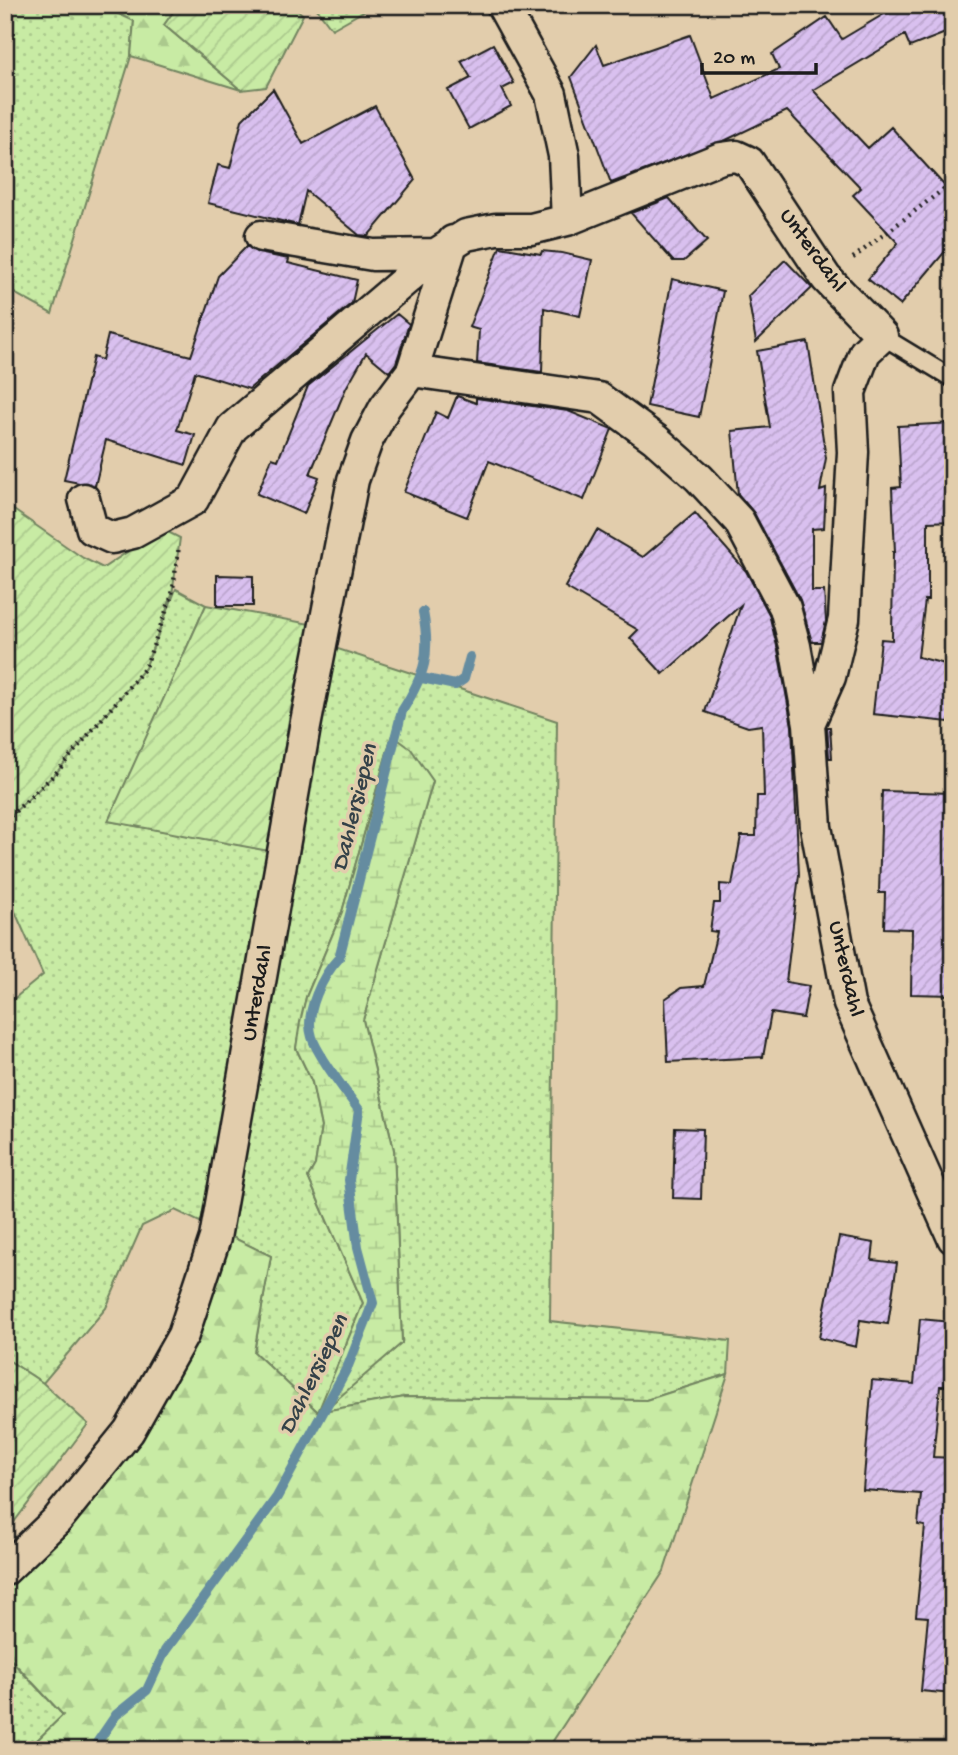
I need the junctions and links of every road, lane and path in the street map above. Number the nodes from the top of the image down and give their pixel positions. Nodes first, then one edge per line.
1 (514, 9) edge
2 (953, 182) edge
3 (567, 220) junction
4 (261, 236) dead end
5 (445, 248) junction
6 (826, 278) junction
7 (882, 336) junction
8 (412, 371) junction
9 (953, 379) edge
10 (84, 499) dead end
11 (185, 506) junction
12 (809, 724) junction
13 (5, 821) edge
14 (953, 1238) edge
15 (5, 1570) edge

1 - 3 street
2 - 6 path
3 - 5 street, Unterdahl
3 - 6 street, Unterdahl
4 - 5 street, Unterdahl
5 - 8 street, Unterdahl
5 - 11 street, Unterdahl
6 - 7 street, Unterdahl
7 - 9 lane
7 - 12 street, Unterdahl
8 - 12 street, Unterdahl
8 - 15 street, Unterdahl
10 - 11 street, Unterdahl
11 - 13 path
12 - 14 street, Unterdahl

